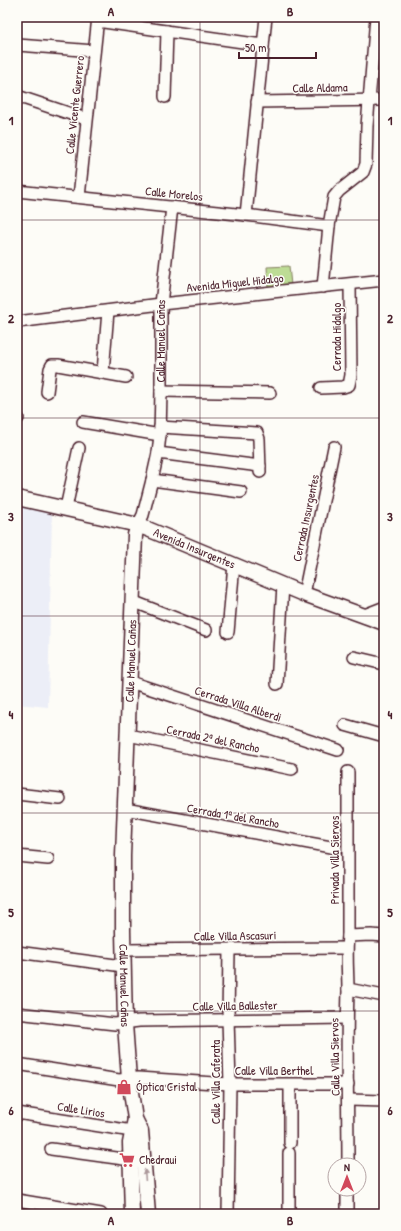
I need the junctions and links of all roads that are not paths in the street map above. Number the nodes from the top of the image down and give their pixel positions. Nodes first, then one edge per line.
1 (266, 17) edge
2 (376, 17) edge
3 (97, 19) edge
4 (167, 31) junction
5 (18, 45) edge
6 (263, 45) junction
7 (94, 51) junction
8 (17, 96) edge
9 (165, 97) dead end
10 (384, 100) edge
11 (370, 101) junction
12 (257, 102) junction
13 (86, 119) junction
14 (17, 190) edge
15 (78, 196) junction
16 (172, 207) junction
17 (246, 215) junction
18 (329, 226) junction
19 (384, 280) edge
20 (350, 285) junction
21 (323, 287) junction
22 (161, 304) junction
23 (108, 311) junction
24 (17, 322) edge
25 (103, 372) junction
26 (126, 377) dead end
27 (321, 388) dead end
28 (161, 391) junction
29 (47, 392) dead end
30 (270, 393) dead end
31 (83, 422) dead end
32 (160, 431) junction
33 (334, 447) dead end
34 (79, 448) dead end
35 (158, 453) junction
36 (152, 480) junction
37 (241, 492) dead end
38 (17, 498) edge
39 (66, 508) junction
40 (138, 525) junction
41 (234, 564) junction
42 (283, 585) junction
43 (304, 594) junction
44 (132, 601) junction
45 (384, 609) edge
46 (366, 616) junction
47 (384, 623) edge
48 (206, 630) dead end
49 (228, 632) dead end
50 (354, 657) dead end
51 (384, 664) edge
52 (130, 682) junction
53 (277, 684) dead end
54 (345, 725) dead end
55 (128, 735) junction
56 (384, 736) edge
57 (338, 750) dead end
58 (292, 770) dead end
59 (348, 772) dead end
60 (17, 794) edge
61 (60, 799) dead end
62 (125, 809) junction
63 (336, 848) dead end
64 (17, 856) edge
65 (48, 859) dead end
66 (348, 936) junction
67 (384, 936) edge
68 (346, 948) junction
69 (123, 950) junction
70 (229, 950) junction
71 (17, 952) edge
72 (123, 966) junction
73 (348, 989) junction
74 (384, 996) edge
75 (17, 1013) edge
76 (347, 1018) junction
77 (228, 1019) junction
78 (125, 1024) junction
79 (17, 1064) edge
80 (129, 1079) junction
81 (230, 1084) junction
82 (348, 1084) junction
83 (290, 1085) junction
84 (348, 1100) junction
85 (384, 1101) edge
86 (17, 1113) edge
87 (136, 1127) junction
88 (51, 1149) dead end
89 (348, 1157) edge
90 (131, 1160) junction
91 (347, 1197) edge
92 (17, 1200) edge
93 (101, 1214) edge
94 (132, 1214) edge
95 (148, 1214) edge
96 (228, 1214) edge
97 (289, 1214) edge
98 (347, 1214) edge

1 - 6 street
2 - 11 street
3 - 4 street
3 - 7 street, Calle Vicente Guerrero
4 - 6 street
4 - 9 street
5 - 7 street
6 - 12 street
7 - 13 street, Calle Vicente Guerrero
8 - 13 street
10 - 11 street, Calle Aldama
11 - 12 street, Calle Aldama
11 - 18 street
12 - 17 street
13 - 15 street, Calle Vicente Guerrero
14 - 15 street, Calle Morelos
15 - 16 street, Calle Morelos
16 - 17 street, Calle Morelos
16 - 22 street, Calle Manuel Cañas
17 - 18 street, Calle Morelos
18 - 21 street
19 - 20 street, Avenida Miguel Hidalgo
20 - 21 street, Avenida Miguel Hidalgo
20 - 27 street, Cerrada Hidalgo
21 - 22 street, Avenida Miguel Hidalgo
22 - 23 street, Avenida Miguel Hidalgo
22 - 28 street, Calle Manuel Cañas
23 - 24 street, Avenida Miguel Hidalgo
23 - 25 street
25 - 26 street
25 - 29 street
28 - 30 street
28 - 32 street, Calle Manuel Cañas
31 - 32 street
32 - 35 street, Calle Manuel Cañas
32 - 35 street
33 - 43 street, Cerrada Insurgentes
34 - 39 street
35 - 36 street, Calle Manuel Cañas
36 - 37 street
36 - 40 street, Calle Manuel Cañas
38 - 39 street, Avenida Insurgentes
39 - 40 street, Avenida Insurgentes
40 - 41 street, Avenida Insurgentes
40 - 44 street, Calle Manuel Cañas
41 - 42 street, Avenida Insurgentes
41 - 49 street
42 - 43 street, Avenida Insurgentes
42 - 53 street
43 - 46 street, Avenida Insurgentes
44 - 48 street
44 - 52 street, Calle Manuel Cañas
45 - 46 street
46 - 47 street, Avenida Insurgentes
50 - 51 street
52 - 55 street, Calle Manuel Cañas
52 - 57 street, Cerrada Villa Alberdi
54 - 56 street
55 - 58 street, Cerrada 2ª del Rancho
55 - 62 street, Calle Manuel Cañas
59 - 66 street, Privada Villa Siervos
60 - 61 street
62 - 63 street, Cerrada 1ª del Rancho
62 - 69 street, Calle Manuel Cañas
64 - 65 street
66 - 67 street
66 - 68 street, Privada Villa Siervos
68 - 70 street, Calle Villa Ascasuri
68 - 73 street, Calle Villa Siervos
69 - 70 street, Calle Villa Ascasuri
69 - 72 street, Calle Manuel Cañas
70 - 77 street, Calle Villa Caferata
71 - 72 street
72 - 78 street, Calle Manuel Cañas
73 - 74 street
73 - 76 street, Calle Villa Siervos
75 - 78 street, Calle Villa Ballester
76 - 77 street, Calle Villa Ballester
76 - 82 street, Calle Villa Siervos
77 - 78 street, Calle Villa Ballester
77 - 81 street, Calle Villa Caferata
78 - 80 street, Calle Manuel Cañas
79 - 80 street, Calle Villa Berthel
80 - 81 street, Calle Villa Berthel
80 - 87 street, Calle Manuel Cañas
81 - 83 street, Calle Villa Berthel
81 - 96 street, Calle Villa Caferata
82 - 83 street, Calle Villa Berthel
82 - 84 street, Calle Villa Siervos
83 - 97 street
84 - 85 street
84 - 89 street, Calle Villa Siervos
86 - 87 street, Calle Lirios
87 - 90 street, Calle Manuel Cañas
95 -> 87 street, Calle Manuel Cañas
88 - 90 street
90 - 94 street, Calle Manuel Cañas
91 - 98 street
92 - 93 street

